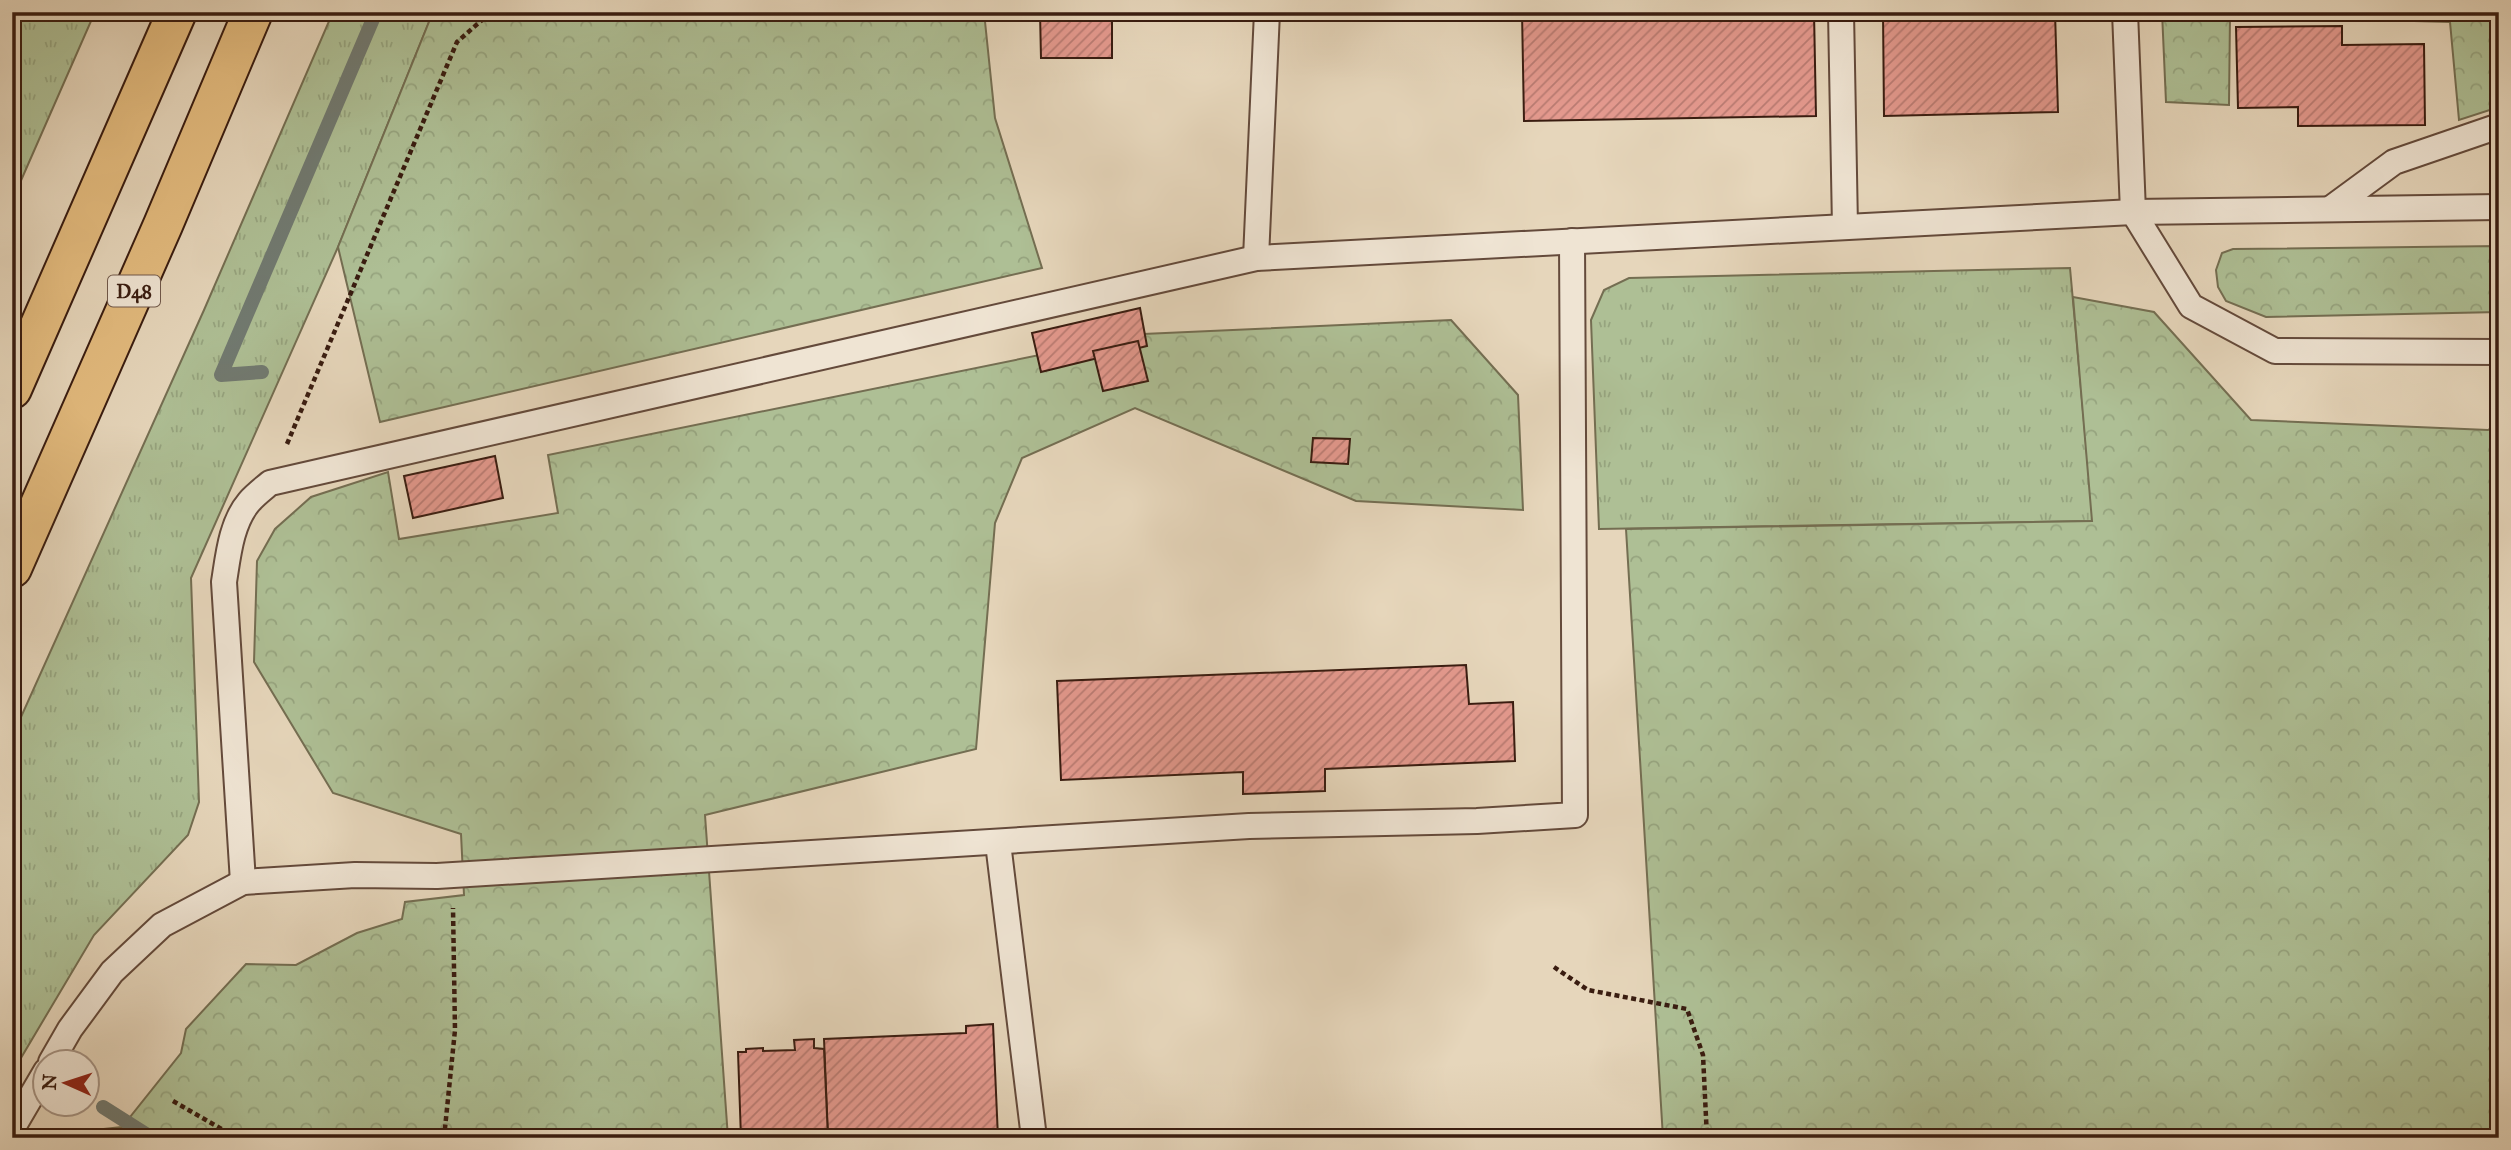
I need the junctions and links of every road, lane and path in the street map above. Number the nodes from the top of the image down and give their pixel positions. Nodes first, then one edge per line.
1 (177, 12) edge
2 (254, 12) edge
3 (491, 12) edge
4 (1267, 12) edge
5 (1841, 12) edge
6 (2125, 12) edge
7 (2499, 126) edge
8 (2499, 207) edge
9 (2330, 209) junction
10 (2133, 212) junction
11 (1845, 227) junction
12 (1572, 241) junction
13 (1256, 258) junction
14 (2499, 352) edge
15 (12, 389) edge
16 (270, 484) junction
17 (12, 568) edge
18 (998, 843) junction
19 (437, 876) junction
20 (243, 882) junction
21 (1554, 967) dead end
22 (59, 1048) edge
23 (32, 1095) edge
24 (173, 1101) dead end
25 (12, 1129) edge
26 (237, 1138) edge
27 (444, 1138) edge
28 (1034, 1138) edge
29 (1707, 1138) edge

1 - 15 highway
2 - 17 highway, D48
3 - 16 path
4 - 13 lane
5 - 11 lane
6 - 10 lane
7 - 9 lane
8 - 9 lane
9 - 10 lane
10 - 11 lane
10 - 14 lane
11 - 12 lane
12 - 13 lane
12 - 18 lane
13 - 16 lane
16 - 20 lane
18 - 19 lane
18 - 28 lane
19 - 20 lane
19 - 27 path
20 - 22 lane
21 - 29 path
23 - 25 lane
24 - 26 path

